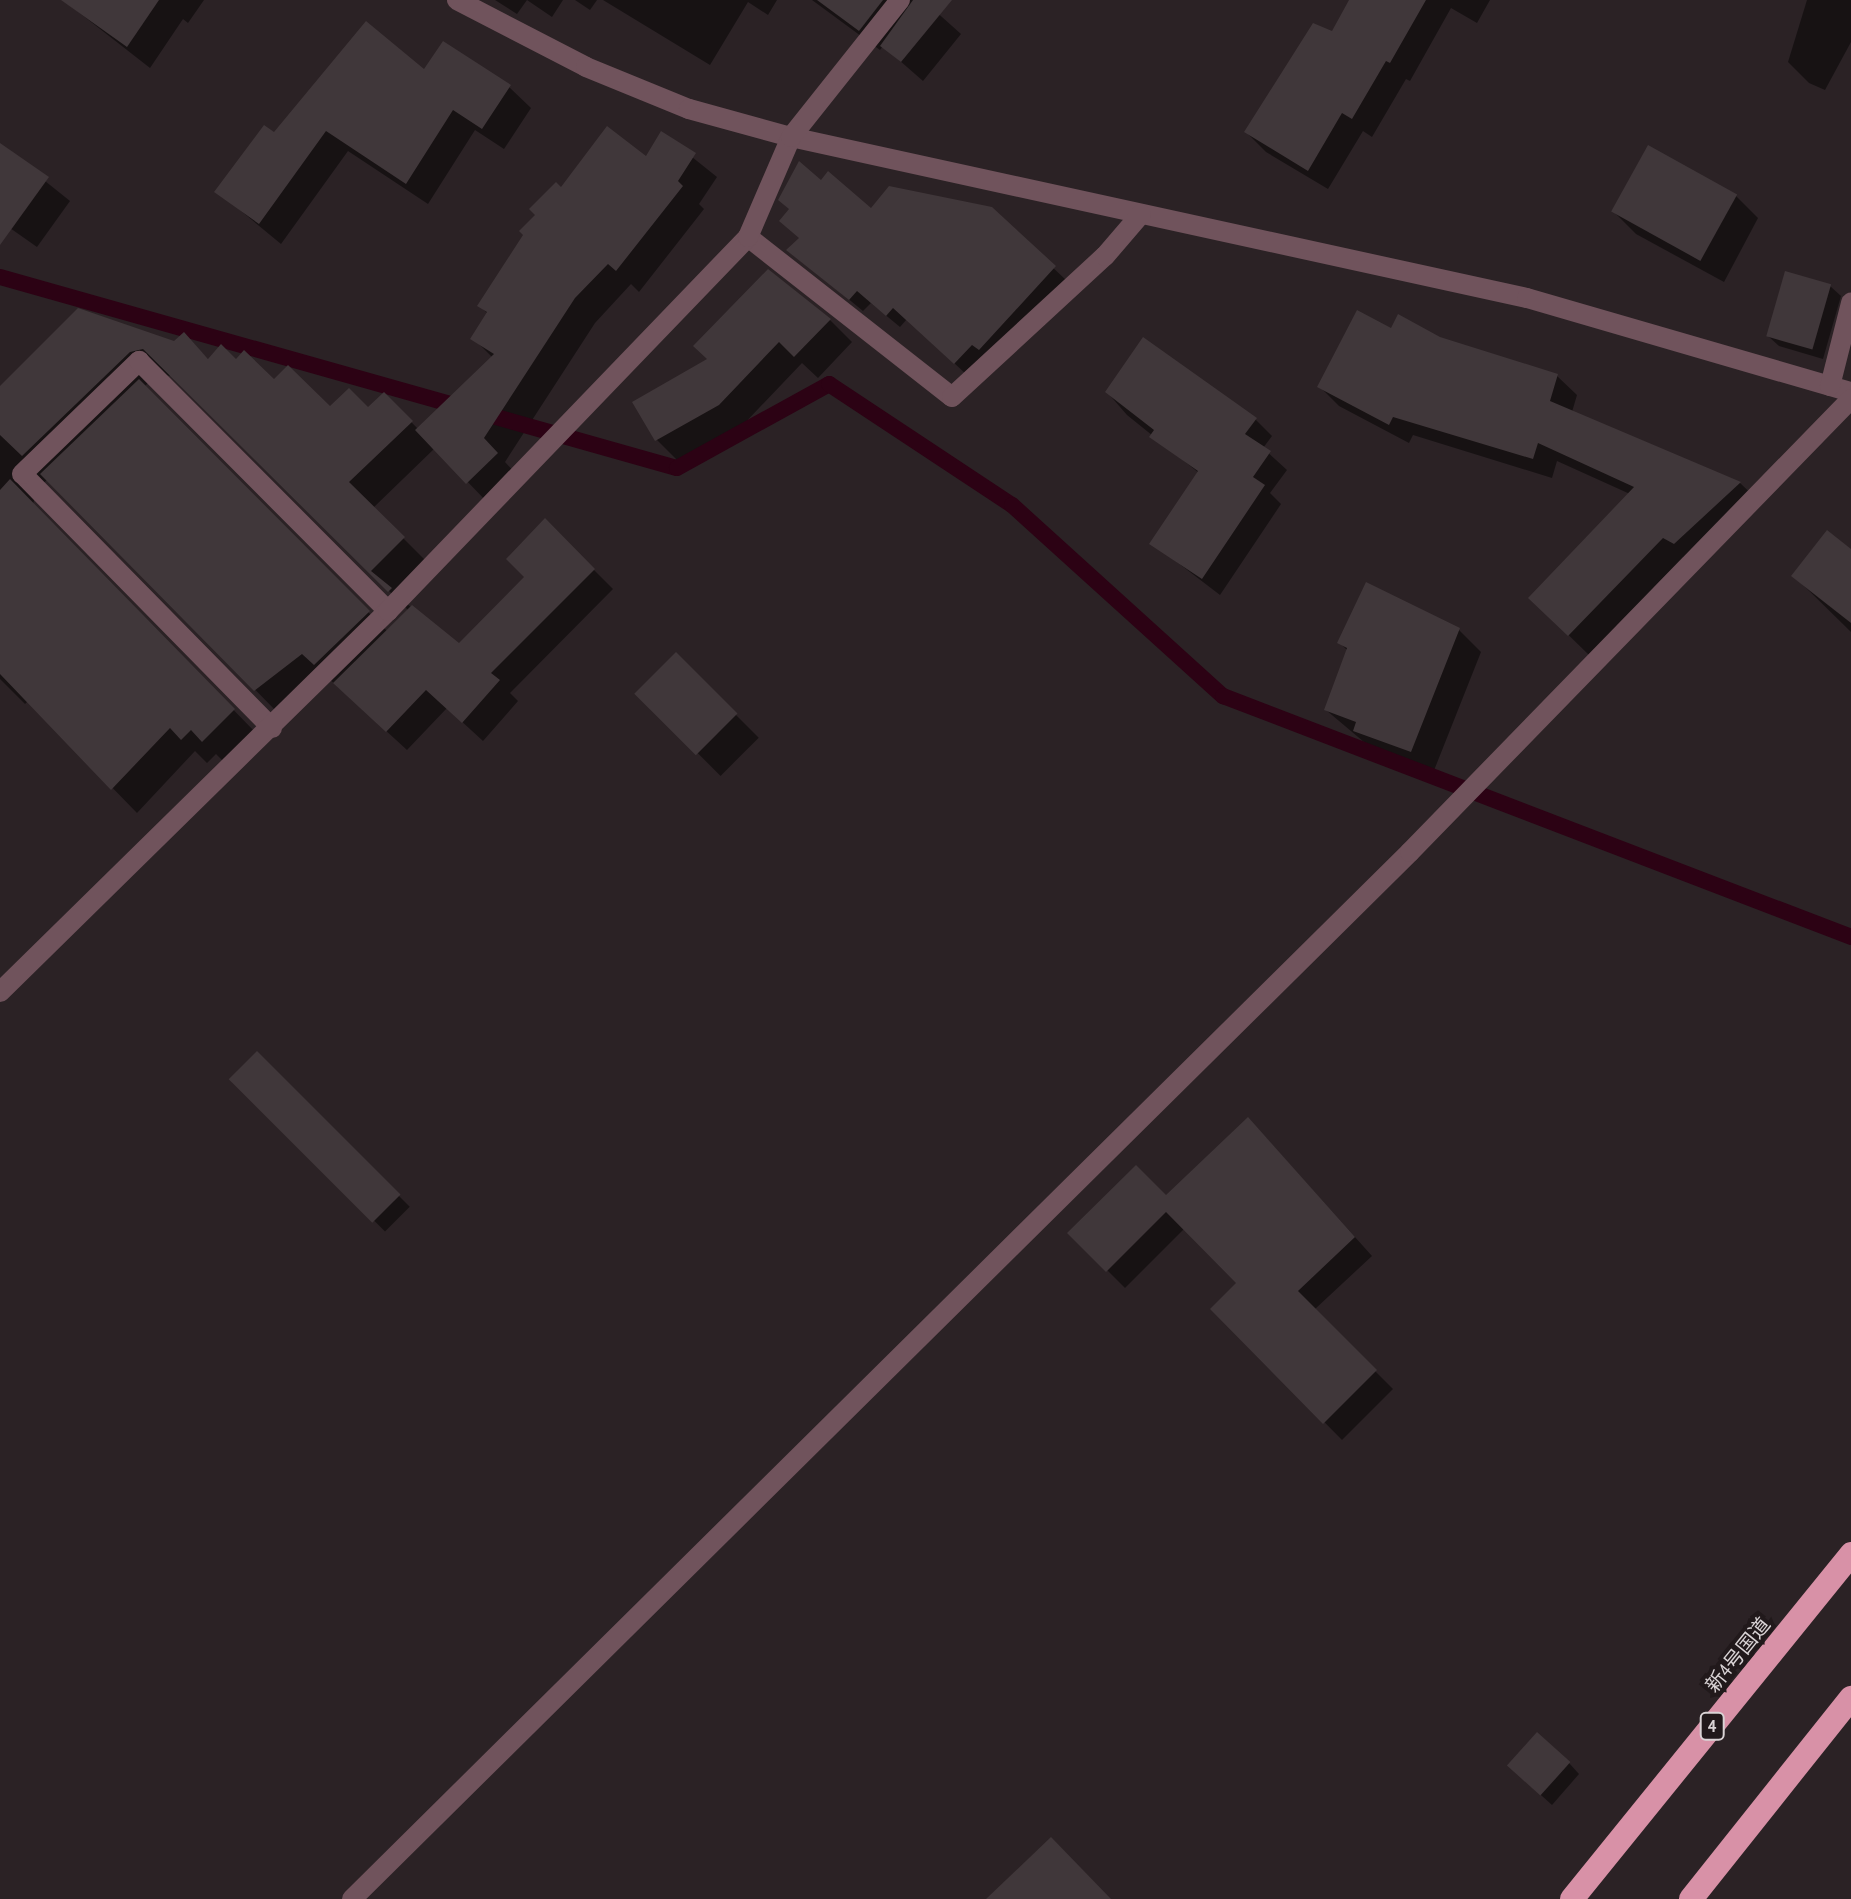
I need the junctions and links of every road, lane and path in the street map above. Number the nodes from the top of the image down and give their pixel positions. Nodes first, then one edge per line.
1 (457, 0) edge
2 (900, 0) edge
3 (791, 137) junction
4 (1141, 214) junction
5 (748, 237) junction
6 (1851, 303) edge
7 (1830, 386) junction
8 (1851, 392) edge
9 (1851, 399) edge
10 (388, 611) junction
11 (272, 728) junction
12 (0, 992) edge
13 (1851, 1554) edge
14 (1851, 1698) edge
15 (352, 1899) edge
16 (1572, 1899) edge
17 (1691, 1899) edge

1 - 3 street
2 - 3 street
3 - 4 street
3 - 5 street
4 - 5 street
4 - 7 street
5 - 10 street
6 - 7 street
7 - 8 street
9 - 15 street
10 - 11 street
10 - 11 street
11 - 12 street
13 - 16 highway, 新4号国道 / 4
14 - 17 highway

